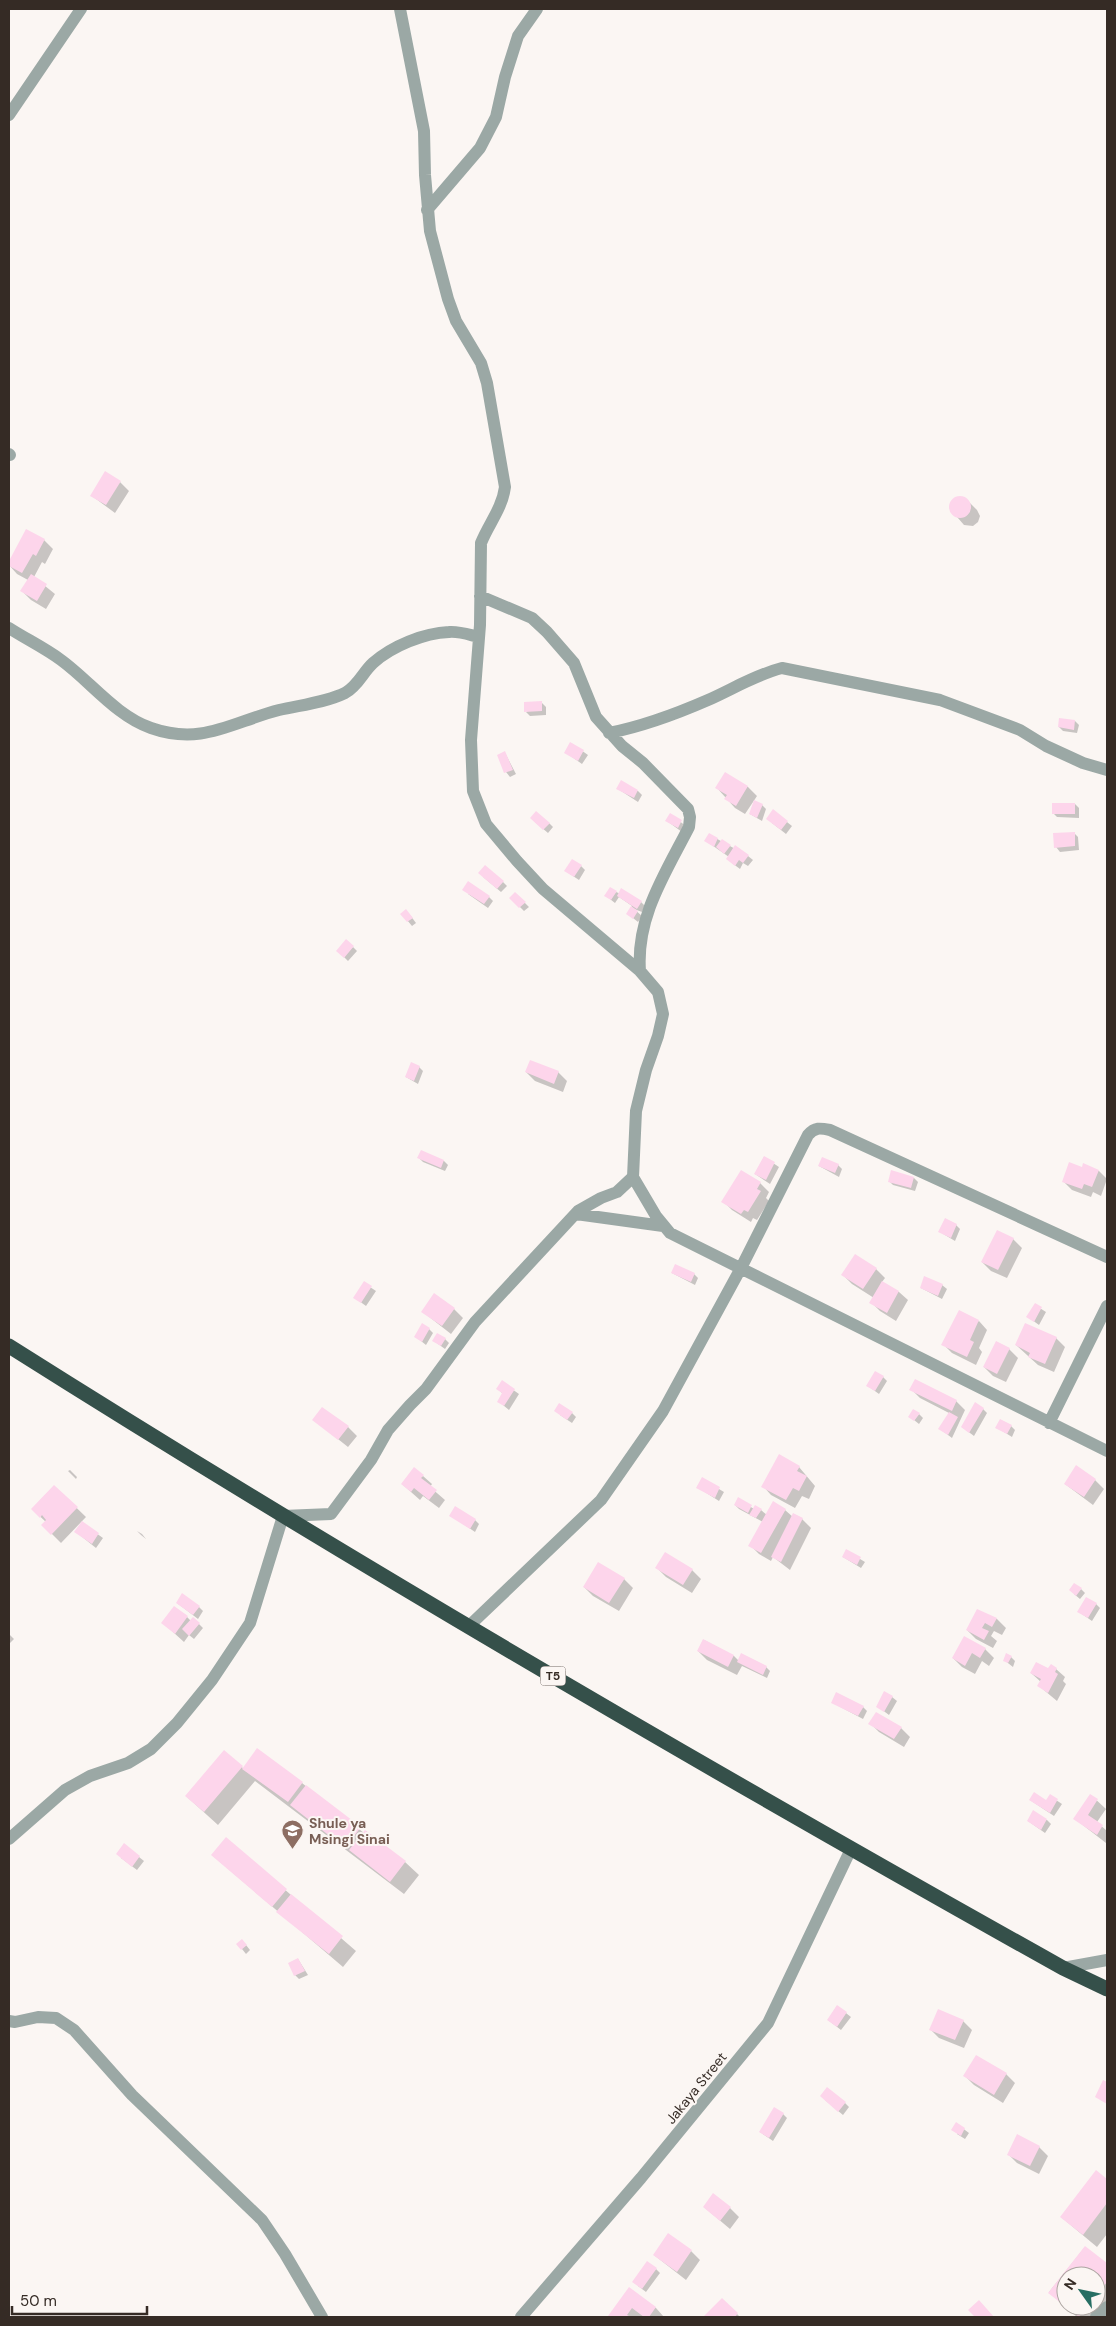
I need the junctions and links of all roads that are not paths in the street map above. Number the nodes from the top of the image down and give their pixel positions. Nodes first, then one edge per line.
1 (80, 9) edge
2 (400, 9) edge
3 (537, 9) edge
4 (9, 115) edge
5 (428, 210) junction
6 (480, 596) junction
7 (9, 628) edge
8 (479, 637) junction
9 (609, 733) junction
10 (1107, 770) edge
11 (640, 971) junction
12 (633, 1177) junction
13 (576, 1214) junction
14 (662, 1226) junction
15 (1107, 1257) edge
16 (741, 1268) junction
17 (1107, 1306) edge
18 (9, 1346) edge
19 (1050, 1423) junction
20 (1107, 1452) edge
21 (283, 1516) junction
22 (469, 1626) junction
23 (9, 1839) edge
24 (851, 1849) junction
25 (1106, 1958) edge
26 (1063, 1968) junction
27 (1107, 1989) edge
28 (9, 2020) edge
29 (1107, 2307) edge
30 (322, 2317) edge
31 (521, 2317) edge
32 (1096, 2317) edge

1 - 4 street
2 - 5 street
3 - 5 street
5 - 6 street
6 - 8 street
6 - 9 street
7 - 8 street
8 - 11 street
9 - 10 street
9 - 11 street
11 - 12 street
12 - 13 street
12 - 14 street
13 - 14 street
13 - 21 street
14 - 16 street
15 - 16 street
16 - 19 street
16 - 22 street
17 - 19 street
18 - 21 highway, T5
19 - 20 street
21 - 22 highway, T5
21 - 23 street
22 - 24 highway, T5
24 - 26 highway, T5
24 - 31 street, Jakaya Street
25 - 26 street
26 - 27 highway, T5
28 - 30 street
29 - 32 street

